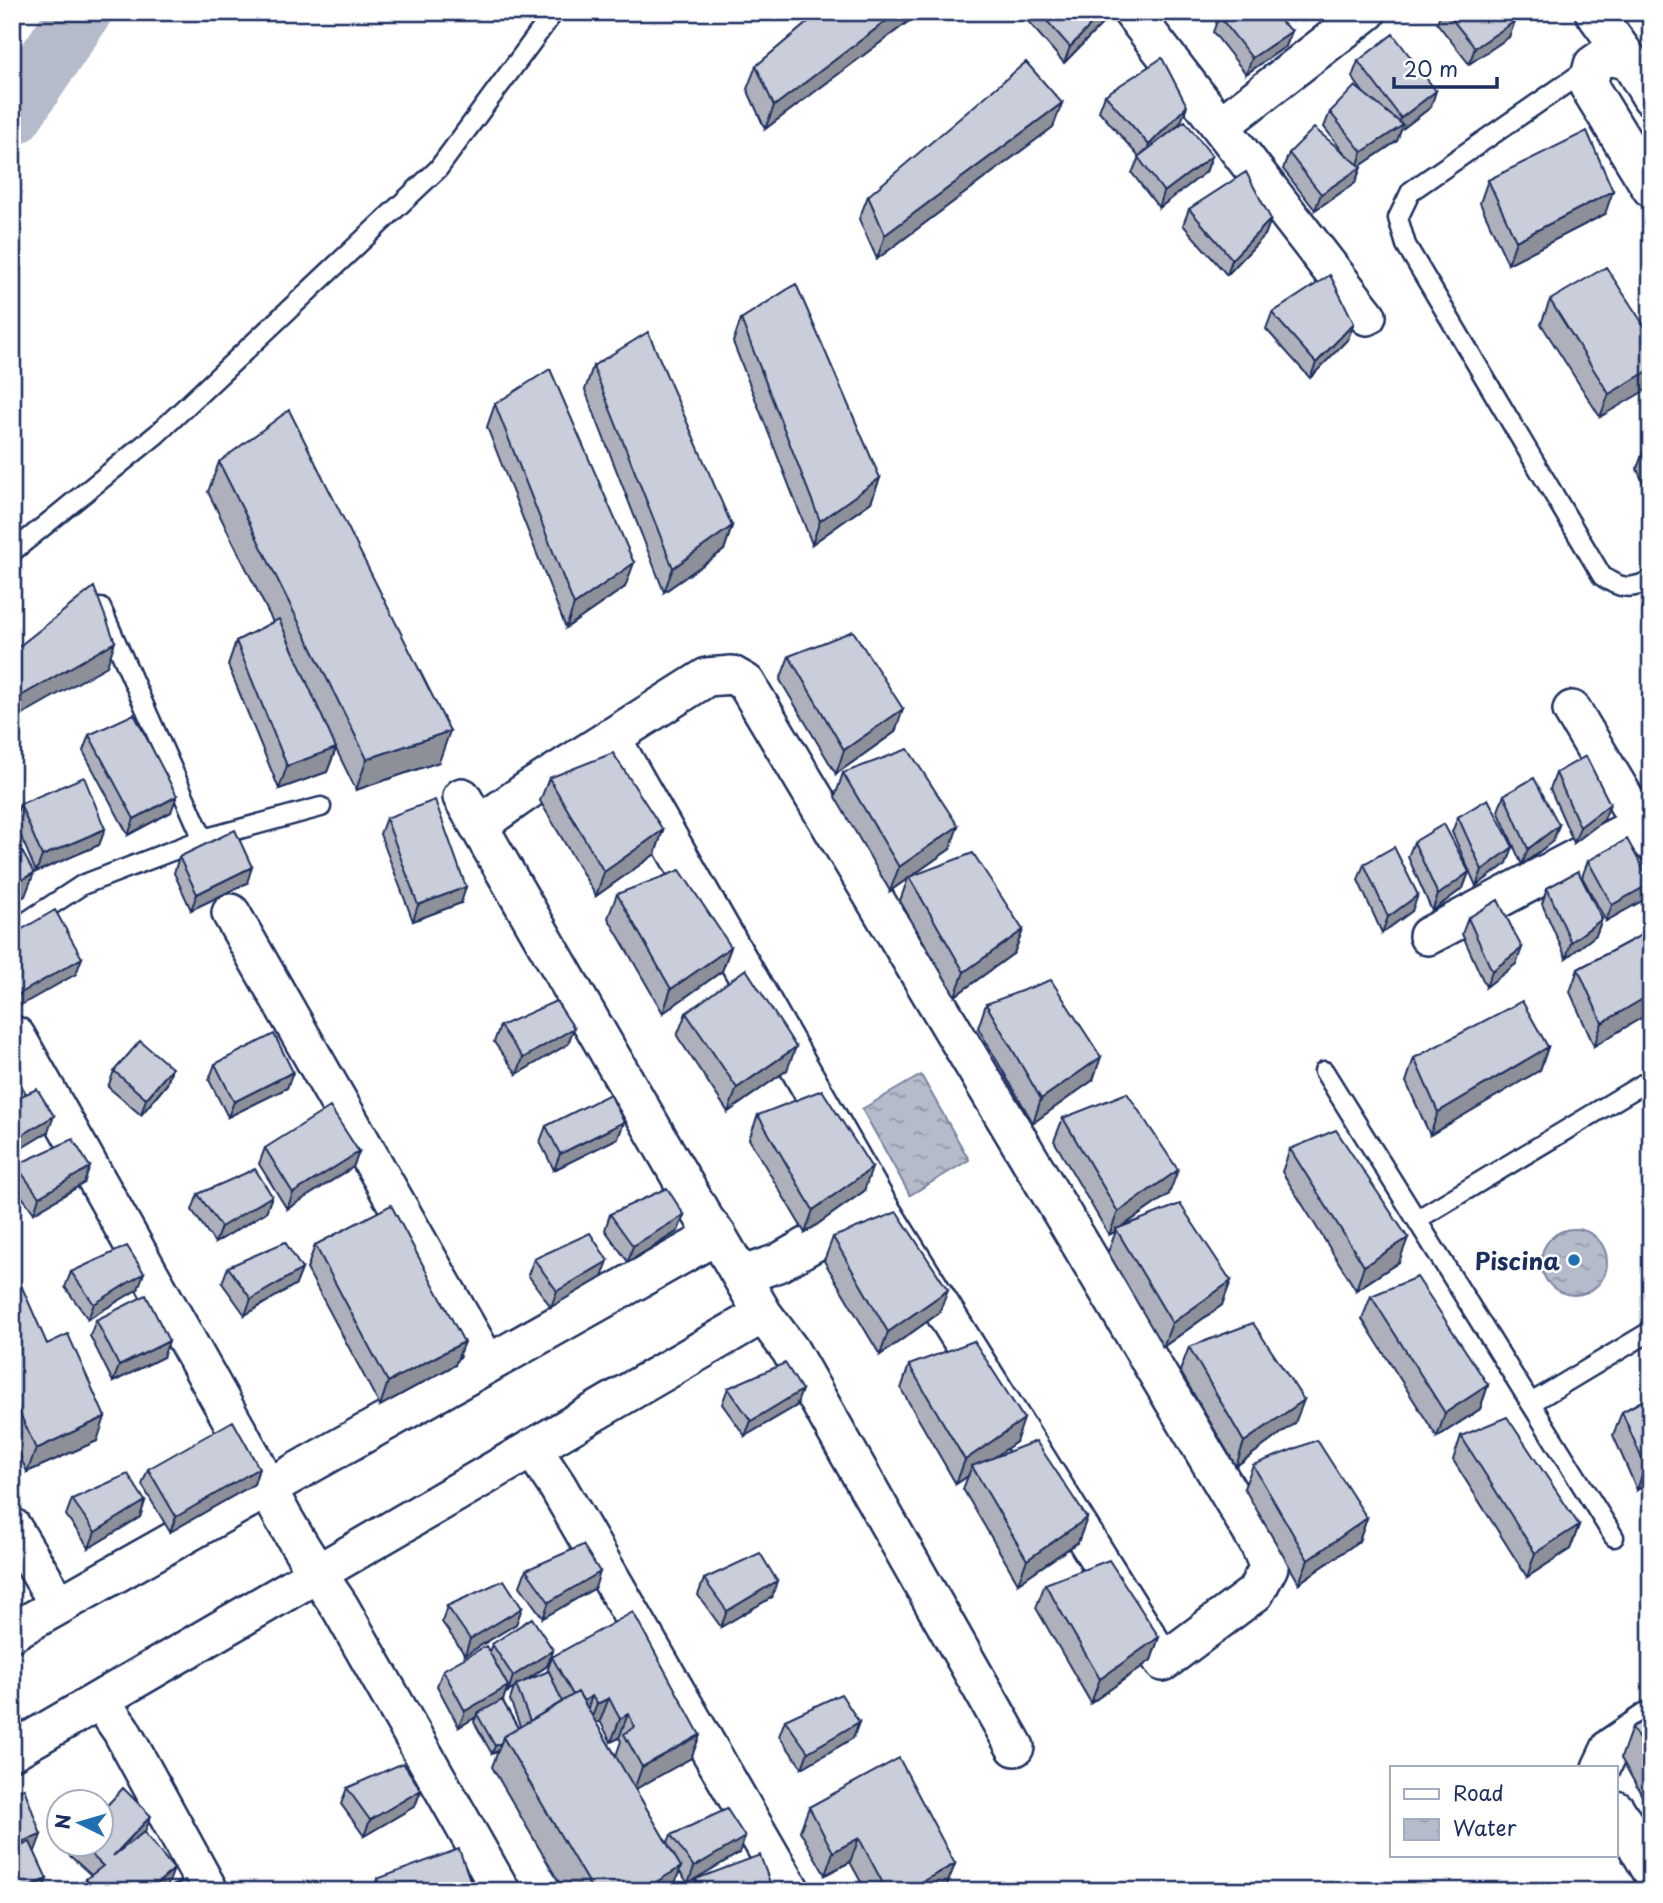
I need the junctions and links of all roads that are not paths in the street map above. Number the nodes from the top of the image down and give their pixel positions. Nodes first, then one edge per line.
1 (554, 12) edge
2 (1132, 12) edge
3 (1367, 12) edge
4 (1594, 12) edge
5 (1630, 62) junction
6 (1593, 65) junction
7 (1651, 97) edge
8 (1220, 126) junction
9 (1651, 188) edge
10 (1367, 316) dead end
11 (12, 552) edge
12 (1651, 580) edge
13 (101, 608) edge
14 (1572, 710) dead end
15 (611, 737) junction
16 (321, 807) dead end
17 (1646, 834) edge
18 (203, 839) junction
19 (231, 913) dead end
20 (12, 931) edge
21 (1428, 936) dead end
22 (16, 1036) dead end
23 (1324, 1071) dead end
24 (1651, 1079) edge
25 (878, 1206) junction
26 (1418, 1219) junction
27 (717, 1234) junction
28 (741, 1276) junction
29 (763, 1314) junction
30 (1651, 1331) edge
31 (487, 1363) junction
32 (1531, 1403) junction
33 (532, 1448) junction
34 (266, 1488) junction
35 (12, 1527) edge
36 (1614, 1537) dead end
37 (317, 1574) junction
38 (59, 1605) junction
39 (12, 1632) edge
40 (100, 1700) junction
41 (1651, 1720) edge
42 (1015, 1748) dead end
43 (12, 1751) edge
44 (1602, 1766) edge
45 (1618, 1813) edge
46 (1651, 1870) edge
47 (209, 1891) edge
48 (501, 1891) edge
49 (791, 1891) edge

1 - 11 lane
2 - 8 street
3 - 8 street
4 - 5 street
5 - 6 street
5 - 7 street
6 - 9 street
6 - 12 lane
8 - 10 street
13 - 18 lane
14 - 17 street
15 - 25 street
15 - 25 street
15 - 27 street
16 - 18 lane
17 - 21 street
18 - 20 lane
19 - 31 street
22 - 34 street
23 - 26 lane
24 - 26 lane
25 - 28 street
26 - 32 lane
27 - 28 street
27 - 31 street
28 - 29 street
29 - 33 street
29 - 42 street
30 - 32 lane
31 - 34 street
32 - 36 lane
33 - 37 street
33 - 49 street
34 - 37 street
34 - 38 street
35 - 38 street
37 - 40 street
37 - 48 street
38 - 39 street
40 - 43 street
40 - 47 street
41 - 44 street
45 - 46 street

